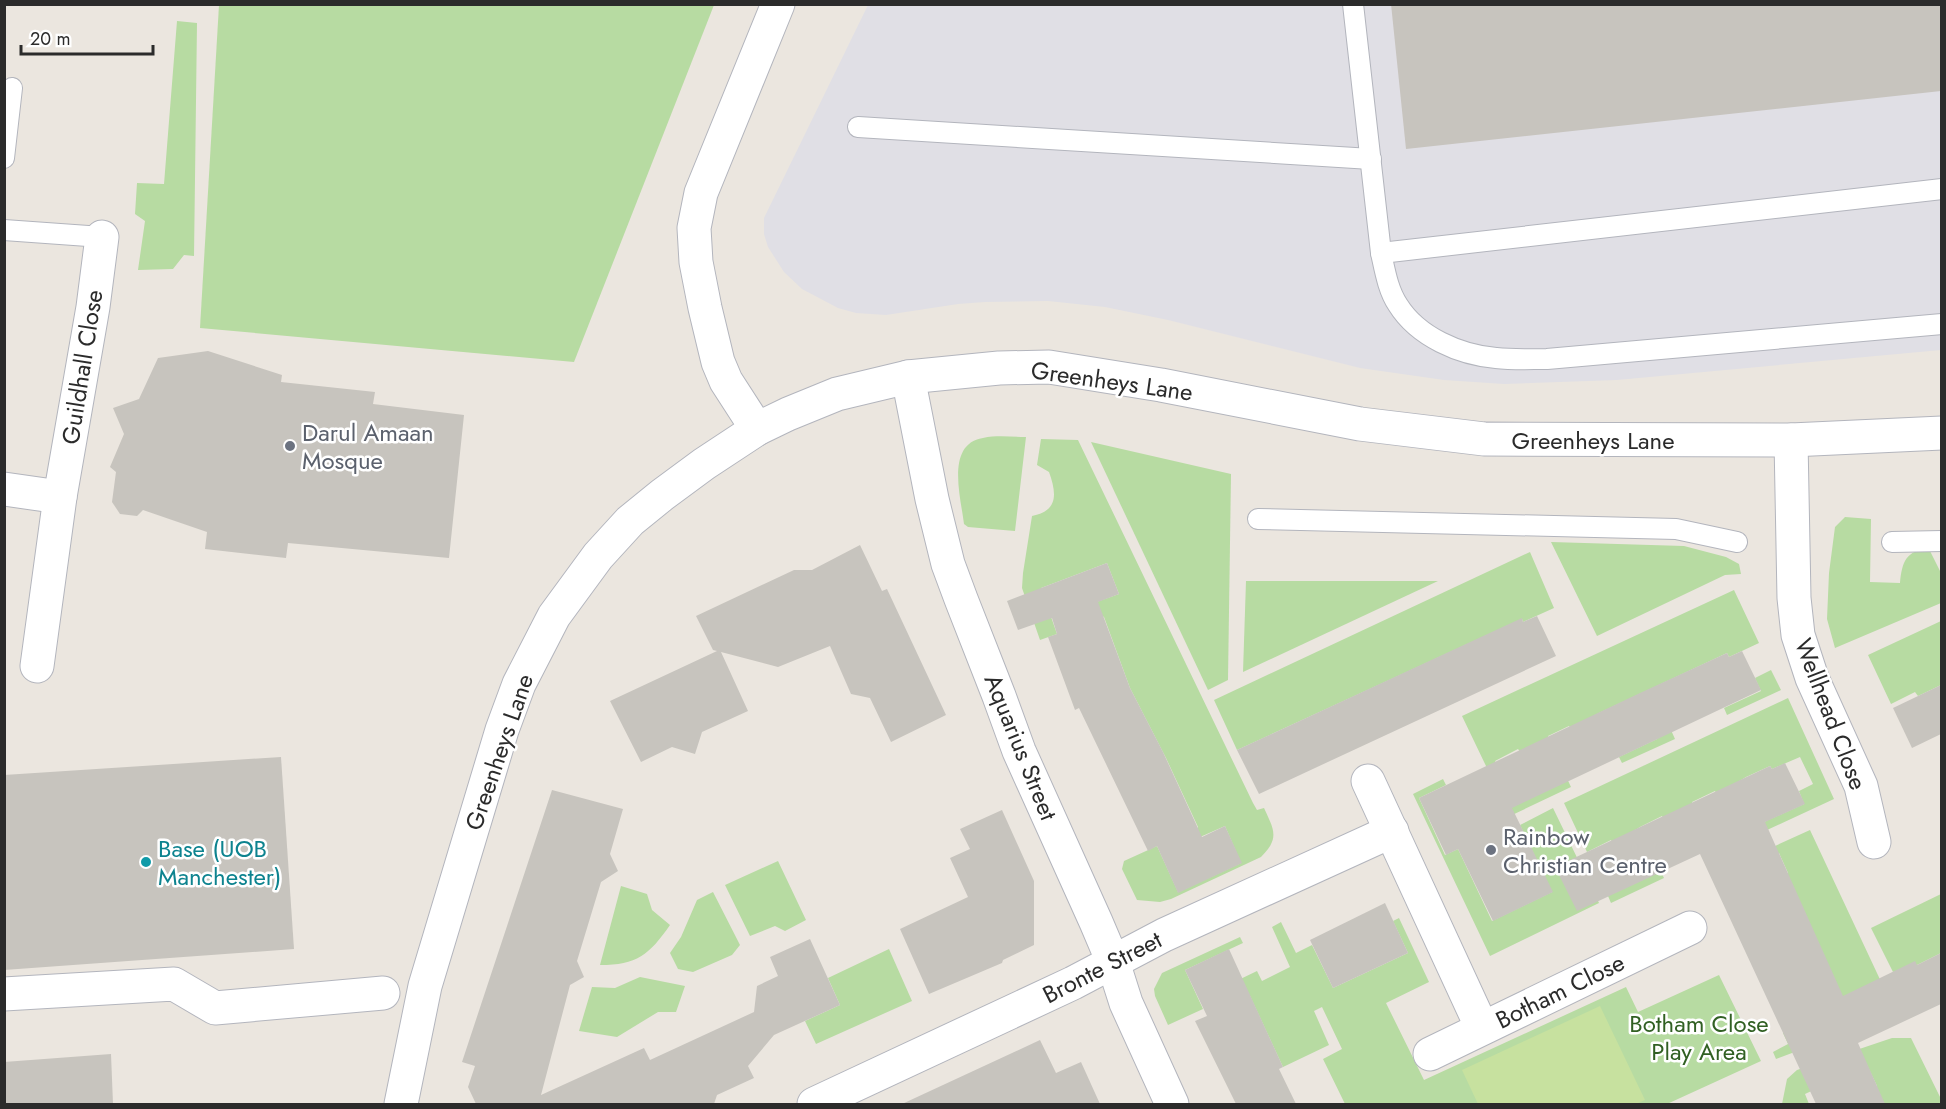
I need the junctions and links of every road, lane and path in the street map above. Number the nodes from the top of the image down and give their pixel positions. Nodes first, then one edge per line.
1 (778, 4) edge
2 (1353, 4) edge
3 (12, 88) dead end
4 (858, 127) dead end
5 (4, 158) edge
6 (1371, 159) junction
7 (1941, 189) edge
8 (4, 230) edge
9 (102, 237) joint
10 (1381, 253) junction
11 (1941, 324) edge
12 (908, 377) junction
13 (758, 429) junction
14 (1941, 433) edge
15 (1791, 440) junction
16 (4, 489) edge
17 (60, 497) junction
18 (1258, 519) dead end
19 (1941, 541) edge
20 (1737, 542) dead end
21 (1893, 542) dead end
22 (37, 666) dead end
23 (1368, 782) dead end
24 (1392, 831) junction
25 (1874, 842) dead end
26 (1690, 928) dead end
27 (1113, 962) junction
28 (383, 993) dead end
29 (4, 994) edge
30 (1482, 1028) junction
31 (1430, 1054) dead end
32 (401, 1104) edge
33 (814, 1104) edge
34 (1172, 1104) edge

1 - 13 street
2 - 6 lane
3 - 5 lane
4 - 6 lane
6 - 10 lane
7 - 10 lane
8 - 9 lane
9 - 17 street, Guildhall Close
10 - 11 lane
12 - 13 street, Greenheys Lane
12 - 15 street, Greenheys Lane
12 - 27 street, Aquarius Street
13 - 32 street, Greenheys Lane
14 - 15 street, Greenheys Lane
15 - 25 street, Wellhead Close
16 - 17 street
17 - 22 street, Guildhall Close
18 - 20 lane
19 - 21 lane
23 - 24 street
24 - 27 street, Bronte Street
24 - 30 street
26 - 30 street, Botham Close
27 - 33 street, Bronte Street
27 - 34 street, Aquarius Street
28 - 29 street
30 - 31 street, Botham Close

